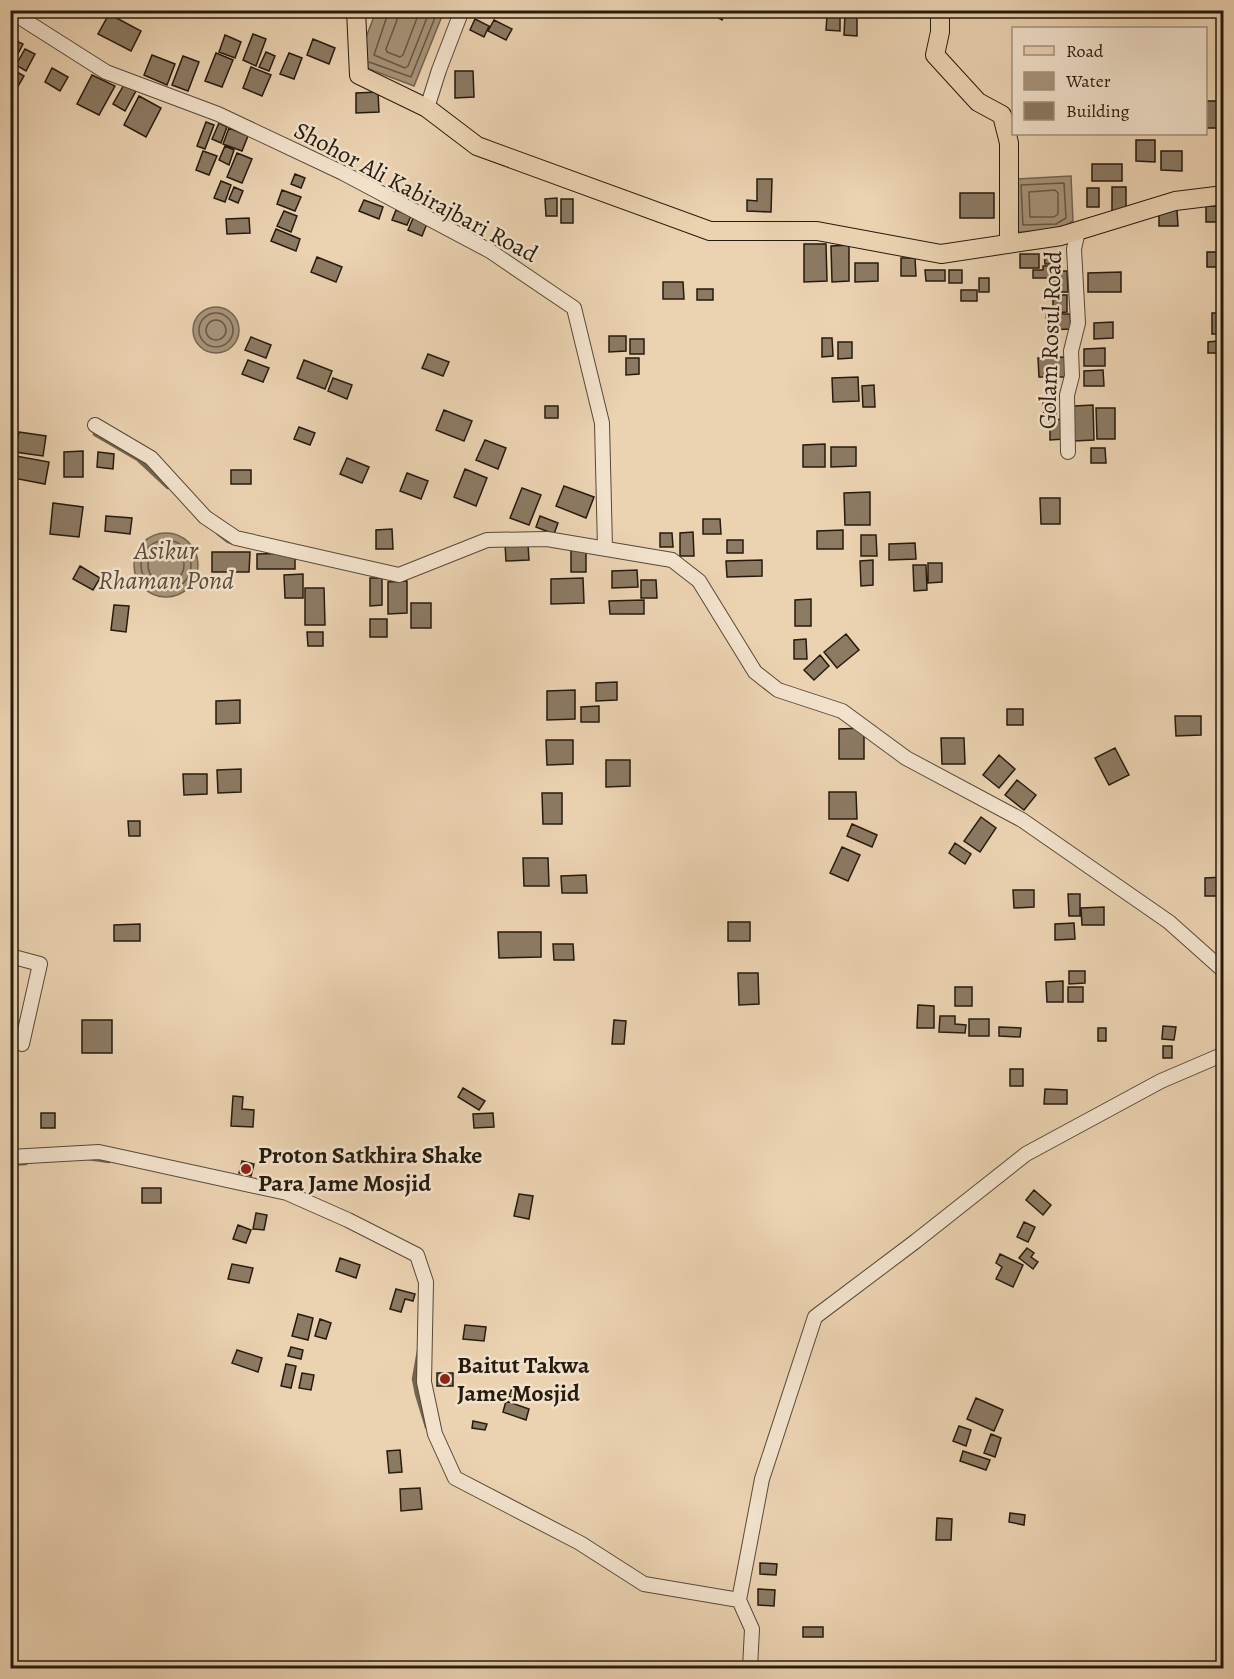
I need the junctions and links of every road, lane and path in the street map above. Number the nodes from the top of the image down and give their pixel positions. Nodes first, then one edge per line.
1 (356, 10) edge
2 (462, 10) edge
3 (940, 10) edge
4 (10, 11) edge
5 (427, 108) junction
6 (1224, 195) edge
7 (1078, 231) junction
8 (1009, 244) junction
9 (95, 425) dead end
10 (1068, 452) dead end
11 (605, 548) junction
12 (10, 956) edge
13 (1224, 971) edge
14 (22, 1044) dead end
15 (1224, 1054) edge
16 (10, 1157) edge
17 (740, 1600) junction
18 (750, 1668) edge

1 - 5 main road
2 - 5 street
3 - 8 main road
4 - 11 street, Shohor Ali Kabirajbari Road
5 - 8 main road
6 - 7 main road
7 - 8 main road
7 - 10 street, Golam Rosul Road
9 - 11 street
11 - 13 street
12 - 14 street
15 - 17 street
16 - 17 street
17 - 18 street

